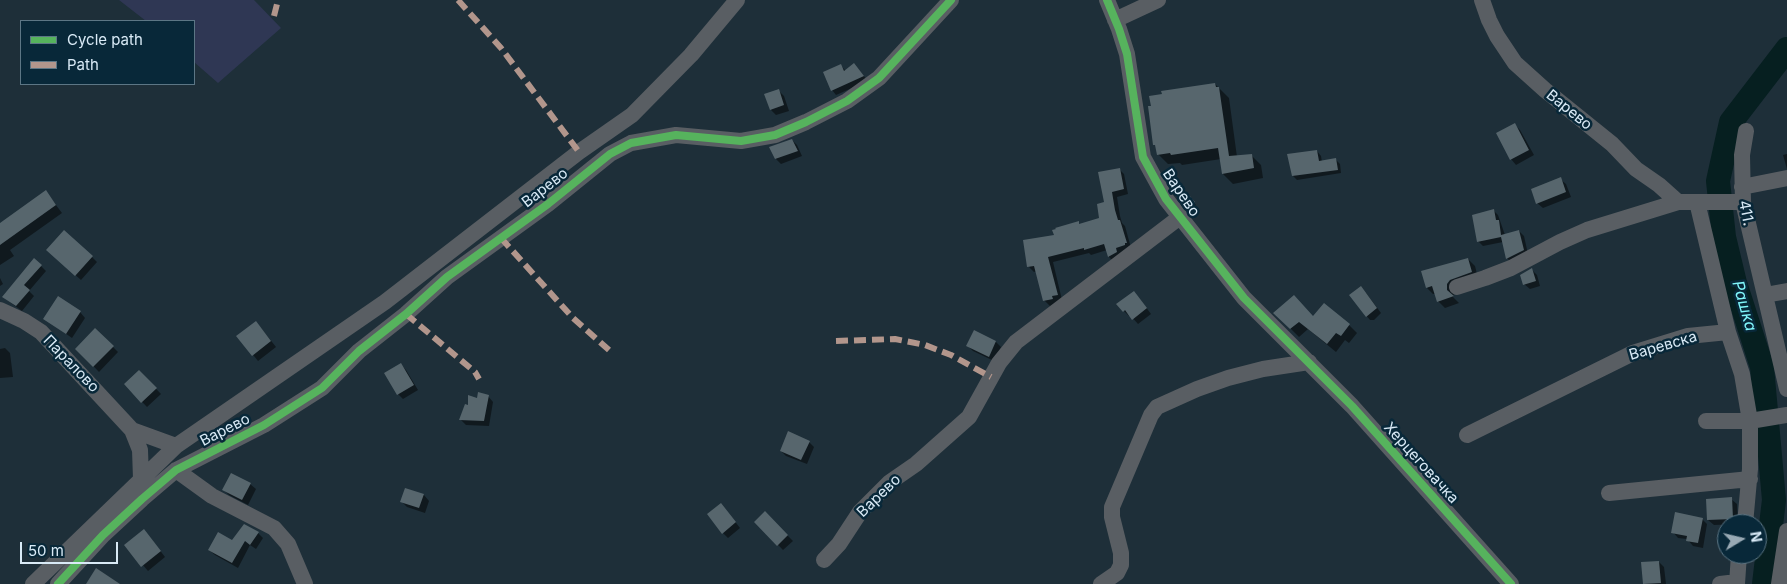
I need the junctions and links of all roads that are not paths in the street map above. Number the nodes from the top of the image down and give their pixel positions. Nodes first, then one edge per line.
1 (737, 0) edge
2 (951, 0) edge
3 (1107, 0) edge
4 (1158, 0) edge
5 (1482, 0) edge
6 (1115, 20) junction
7 (1746, 131) dead end
8 (601, 136) junction
9 (610, 154) junction
10 (1787, 178) edge
11 (1739, 197) junction
12 (1678, 202) junction
13 (1702, 202) junction
14 (1180, 217) junction
15 (1457, 287) dead end
16 (1787, 291) edge
17 (1765, 295) junction
18 (0, 310) edge
19 (1728, 332) junction
20 (1309, 362) junction
21 (1787, 389) edge
22 (1785, 416) edge
23 (1754, 420) junction
24 (1706, 421) dead end
25 (132, 430) junction
26 (1467, 435) dead end
27 (176, 446) junction
28 (176, 470) junction
29 (141, 479) junction
30 (1750, 479) junction
31 (1609, 493) dead end
32 (1746, 514) edge
33 (1787, 532) edge
34 (824, 560) dead end
35 (1738, 564) edge
36 (1782, 581) edge
37 (1737, 583) edge
38 (33, 584) edge
39 (58, 584) edge
40 (305, 584) edge
41 (1101, 584) edge
42 (1511, 584) edge
43 (1720, 584) edge

1 - 8 street
2 - 9 street, Варево
3 - 6 street, Варево
4 - 6 street
5 - 12 street, Варево
6 - 14 street, Варево
7 - 11 street, 411.
8 - 9 street
8 - 27 street
9 - 28 street, Варево
10 - 11 street
11 - 13 street
11 - 17 street, 411.
12 - 13 street
12 - 15 street
13 - 19 street
14 - 20 street, Варево
14 - 34 street, Варево
16 - 17 street
17 - 21 street, 411.
18 - 25 street, Паралово
19 - 23 street
19 - 26 street, Варевска
20 - 41 street
20 - 42 street, Херцеговачка
22 - 23 street
23 - 24 street
23 - 30 street
25 - 27 street, Паралово
25 - 29 street, Паралово
27 - 29 street
28 - 39 street, Варево
28 - 40 street
29 - 38 street
30 - 31 street
30 - 32 street
33 - 36 street
35 - 37 street
37 - 43 street

